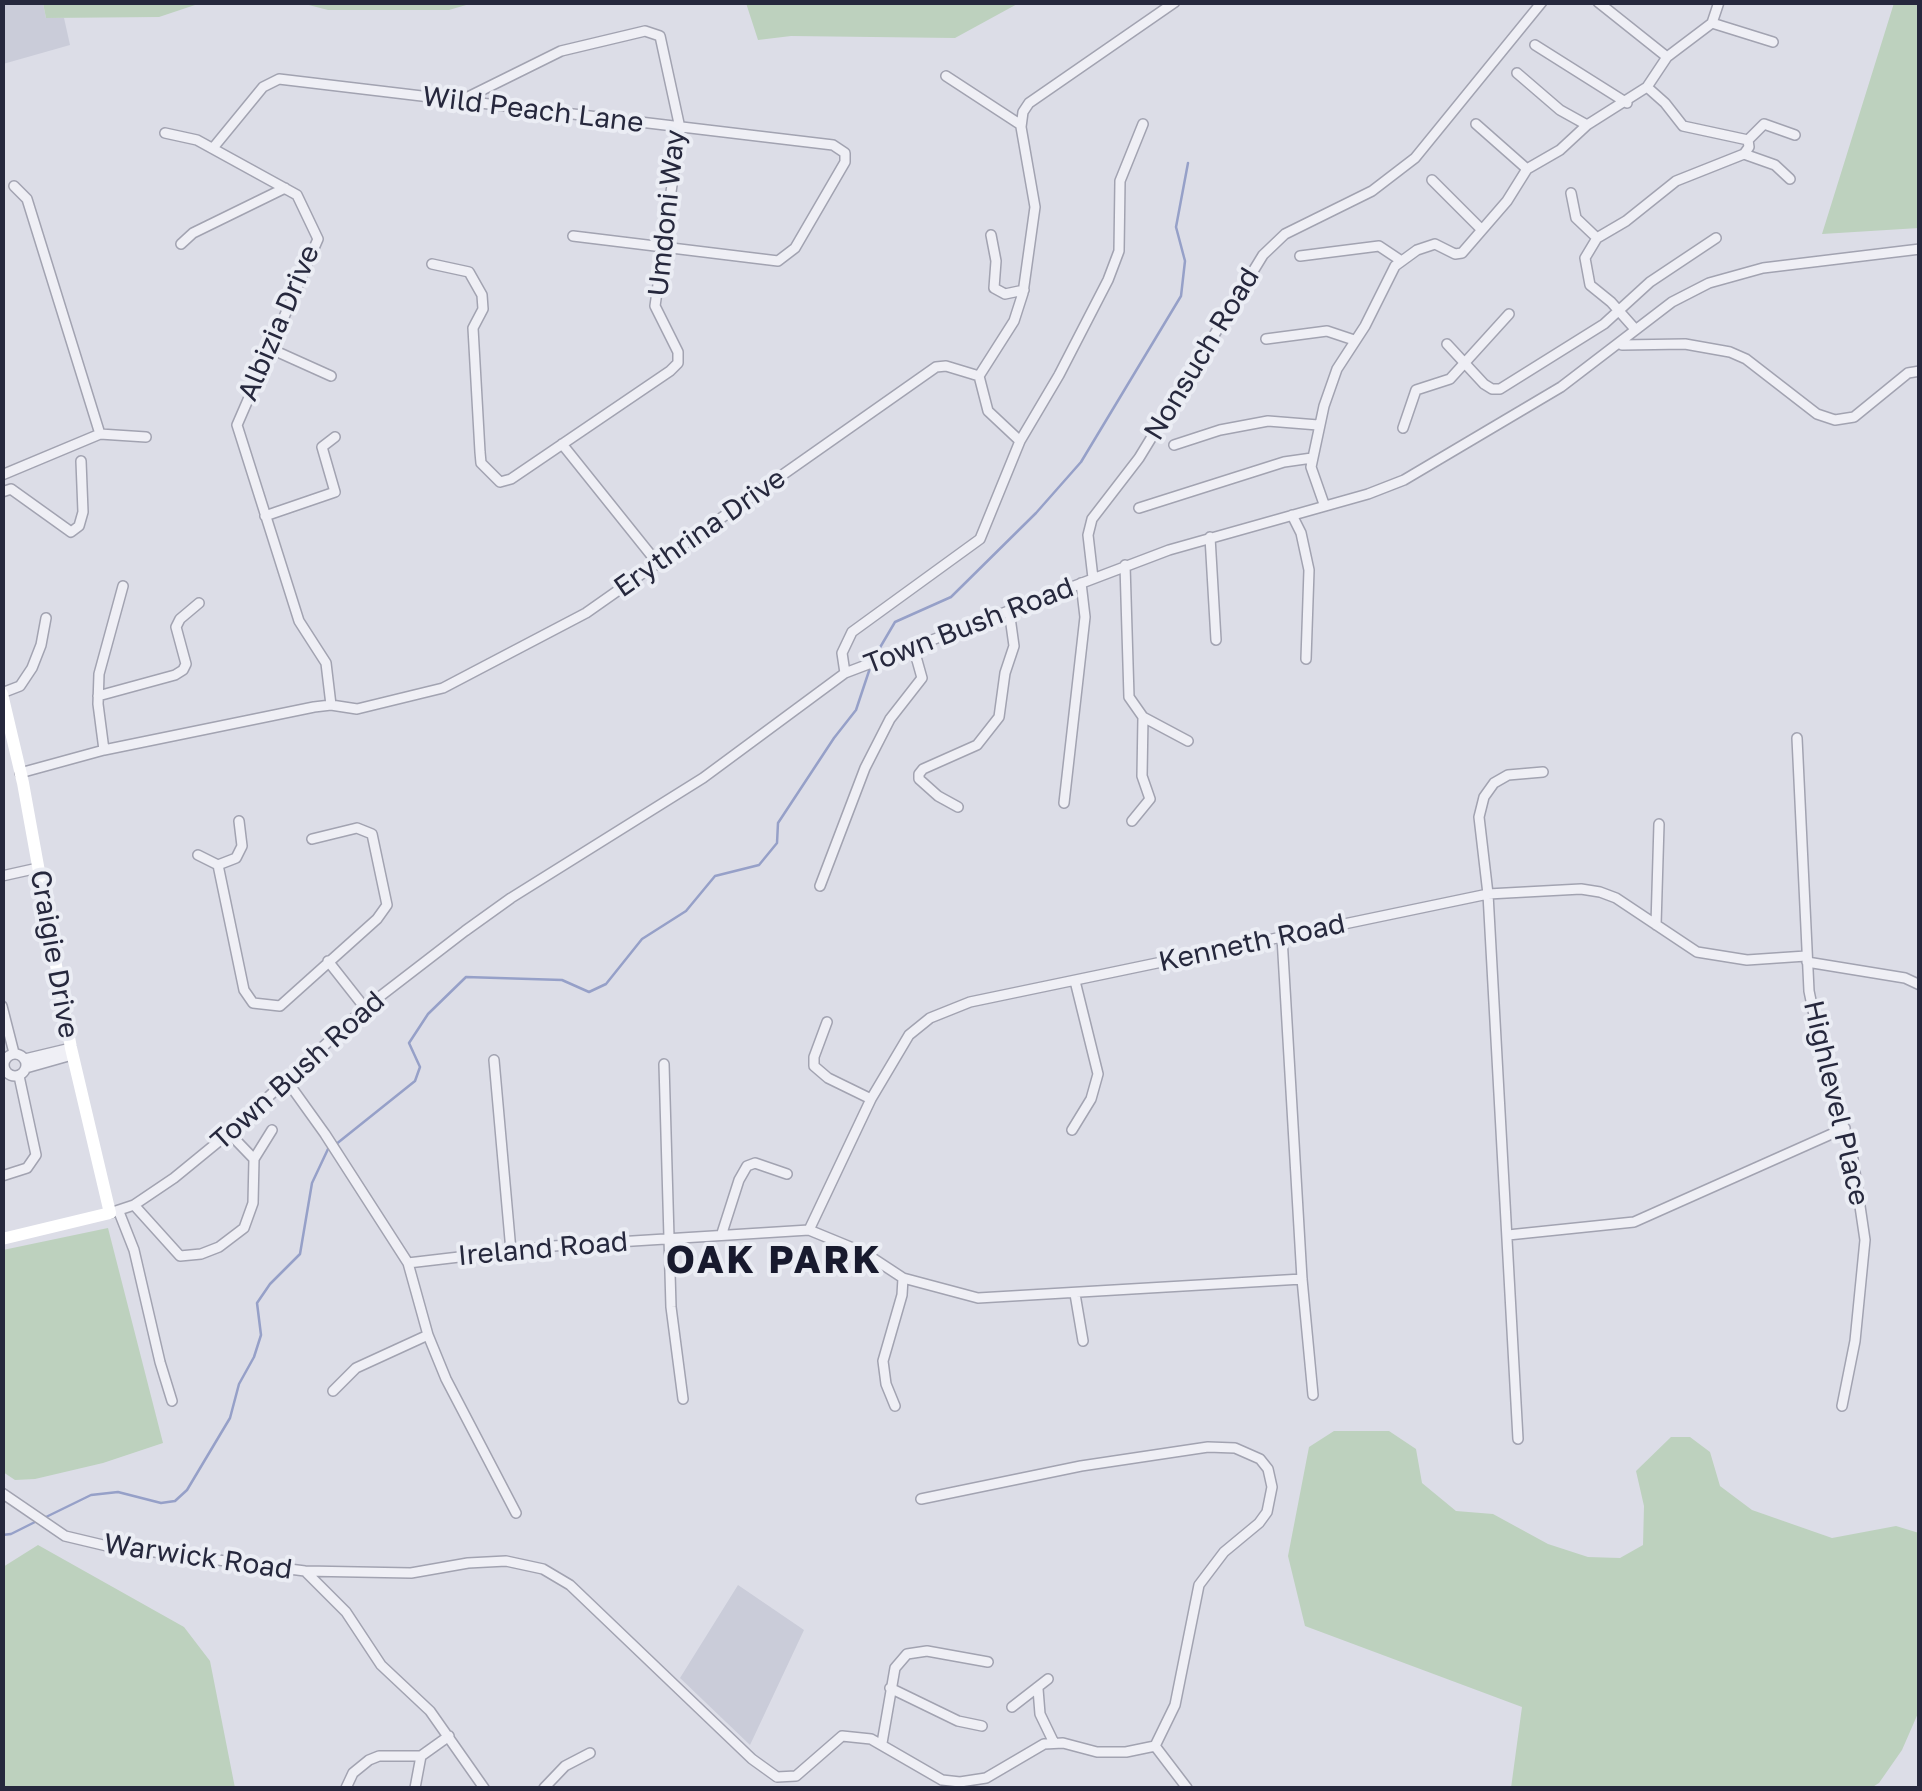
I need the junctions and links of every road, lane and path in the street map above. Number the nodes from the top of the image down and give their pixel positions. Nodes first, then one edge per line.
1 (1175, 2) edge
2 (1542, 2) edge
3 (1598, 2) edge
4 (1718, 3) edge
5 (1712, 23) junction
6 (1773, 42) dead end
7 (1535, 45) dead end
8 (1667, 56) junction
9 (1517, 74) dead end
10 (946, 76) dead end
11 (1647, 87) junction
12 (460, 101) junction
13 (1627, 103) junction
14 (1143, 124) dead end
15 (1476, 124) dead end
16 (1020, 125) junction
17 (1587, 125) junction
18 (680, 128) junction
19 (165, 133) dead end
20 (1795, 134) dead end
21 (1748, 140) junction
22 (213, 148) junction
23 (1744, 154) junction
24 (1527, 169) junction
25 (1790, 179) dead end
26 (1432, 180) dead end
27 (14, 186) dead end
28 (285, 188) junction
29 (1571, 193) dead end
30 (1482, 230) junction
31 (991, 235) dead end
32 (573, 236) dead end
33 (1597, 238) junction
34 (1716, 238) dead end
35 (181, 244) dead end
36 (661, 247) junction
37 (1920, 249) edge
38 (1300, 256) dead end
39 (1400, 260) junction
40 (432, 264) dead end
41 (1024, 290) junction
42 (1620, 311) junction
43 (1509, 314) dead end
44 (1635, 330) junction
45 (1266, 338) dead end
46 (1354, 340) junction
47 (1447, 344) dead end
48 (1619, 345) junction
49 (271, 349) junction
50 (1466, 360) junction
51 (1920, 370) edge
52 (331, 376) dead end
53 (979, 376) junction
54 (1318, 425) junction
55 (1403, 428) dead end
56 (100, 434) junction
57 (146, 438) dead end
58 (335, 438) dead end
59 (1020, 441) junction
60 (562, 444) junction
61 (1174, 445) dead end
62 (1312, 458) junction
63 (81, 461) dead end
64 (3, 475) edge
65 (7, 491) edge
66 (1324, 504) junction
67 (1139, 508) dead end
68 (1292, 515) junction
69 (265, 516) junction
70 (1210, 537) junction
71 (659, 564) junction
72 (1125, 566) junction
73 (1093, 578) junction
74 (1080, 583) junction
75 (123, 586) dead end
76 (199, 603) dead end
77 (1008, 610) junction
78 (46, 618) dead end
79 (1216, 640) dead end
80 (914, 646) junction
81 (1306, 659) dead end
82 (846, 673) junction
83 (2, 694) edge
84 (98, 696) junction
85 (332, 705) junction
86 (1143, 718) junction
87 (1797, 738) dead end
88 (1188, 741) dead end
89 (104, 750) junction
90 (1542, 772) dead end
91 (25, 776) junction
92 (1064, 803) dead end
93 (958, 807) dead end
94 (238, 820) dead end
95 (1132, 821) dead end
96 (1659, 824) dead end
97 (312, 839) dead end
98 (198, 856) dead end
99 (218, 865) junction
100 (38, 868) junction
101 (2, 876) edge
102 (820, 886) dead end
103 (1488, 894) junction
104 (1656, 925) junction
105 (1282, 937) junction
106 (1806, 959) junction
107 (328, 962) junction
108 (1075, 981) junction
109 (1920, 986) edge
110 (2, 1006) edge
111 (365, 1008) junction
112 (827, 1022) dead end
113 (72, 1052) junction
114 (14, 1054) junction
115 (494, 1060) dead end
116 (664, 1064) dead end
117 (23, 1067) junction
118 (287, 1080) junction
119 (871, 1098) junction
120 (1845, 1128) junction
121 (272, 1130) dead end
122 (1072, 1130) dead end
123 (229, 1133) junction
124 (254, 1159) junction
125 (787, 1174) dead end
126 (2, 1176) edge
127 (134, 1205) junction
128 (114, 1212) junction
129 (810, 1230) junction
130 (722, 1233) junction
131 (1508, 1235) junction
132 (2, 1238) edge
133 (667, 1239) junction
134 (511, 1250) junction
135 (408, 1263) junction
136 (903, 1278) junction
137 (1302, 1279) junction
138 (1076, 1294) junction
139 (428, 1335) junction
140 (1084, 1341) dead end
141 (332, 1391) dead end
142 (1313, 1395) dead end
143 (683, 1400) dead end
144 (172, 1401) dead end
145 (895, 1406) dead end
146 (1842, 1406) dead end
147 (1518, 1439) dead end
148 (2, 1493) edge
149 (921, 1499) dead end
150 (516, 1513) dead end
151 (305, 1570) junction
152 (988, 1662) dead end
153 (1048, 1679) dead end
154 (890, 1688) junction
155 (1038, 1689) junction
156 (1012, 1707) dead end
157 (982, 1726) dead end
158 (449, 1736) junction
159 (882, 1743) junction
160 (1054, 1743) junction
161 (1155, 1746) junction
162 (590, 1753) dead end
163 (421, 1756) junction
164 (346, 1788) edge
165 (415, 1788) edge
166 (484, 1788) edge
167 (544, 1788) edge
168 (1187, 1788) edge

1 - 16 street
2 - 73 street, Nonsuch Road
3 - 8 street
4 - 5 street
5 - 6 street
5 - 8 street
7 - 13 street
8 - 11 street
9 - 17 street
10 - 16 street
11 - 13 street
11 - 21 street
12 - 18 street, Wild Peach Lane
12 - 18 street, Umdoni Way
12 - 22 street, Wild Peach Lane
13 - 17 street
14 - 59 street
15 - 24 street
16 - 41 street
17 - 24 street
18 - 36 street, Umdoni Way
18 - 36 street, Wild Peach Lane
19 - 22 street, Albizia Drive
20 - 21 street
21 - 23 street
22 - 28 street, Albizia Drive
23 - 25 street
23 - 33 street
24 - 30 street
26 - 30 street
27 - 56 street
28 - 35 street
28 - 49 street, Albizia Drive
29 - 33 street
30 - 39 street
31 - 41 street
32 - 36 street, Wild Peach Lane
33 - 42 street
34 - 42 street
36 - 60 street, Umdoni Way
37 - 44 street, Town Bush Road
38 - 39 street
39 - 46 street
40 - 60 street, Umdoni Way
41 - 53 street
42 - 44 street
42 - 50 street
43 - 50 street
44 - 48 street, Town Bush Road
45 - 46 street
46 - 54 street
47 - 50 street
48 - 51 street
48 - 66 street, Town Bush Road
49 - 52 street
49 - 69 street, Albizia Drive
50 - 55 street
53 - 59 street
53 - 71 street, Erythrina Drive
54 - 61 street
54 - 62 street
56 - 57 street
56 - 64 street
58 - 69 street
59 - 82 street
60 - 71 street
62 - 66 street
62 - 67 street
63 - 65 street
64 - 65 street
66 - 68 street, Town Bush Road
68 - 70 street, Town Bush Road
68 - 81 street
69 - 85 street, Albizia Drive
70 - 72 street, Town Bush Road
70 - 79 street
71 - 85 street, Erythrina Drive
72 - 73 street, Town Bush Road
72 - 86 street
73 - 74 street, Town Bush Road
74 - 77 street, Town Bush Road
74 - 92 street
75 - 84 street
76 - 84 street
77 - 80 street, Town Bush Road
77 - 93 street
78 - 83 street
80 - 82 street, Town Bush Road
80 - 102 street
82 - 111 street, Town Bush Road
83 - 91 street, Craigie Drive
84 - 89 street
85 - 89 street, Erythrina Drive
86 - 88 street
86 - 95 street
87 - 106 street, Highlevel Place
89 - 91 street, Erythrina Drive
90 - 103 street
91 - 100 street, Craigie Drive
94 - 99 street
96 - 104 street
97 - 107 street
98 - 99 street
99 - 107 street
100 - 101 street
100 - 113 street, Craigie Drive
103 - 104 street, Kenneth Road
103 - 105 street, Kenneth Road
103 - 131 street
104 - 106 street, Kenneth Road
105 - 108 street, Kenneth Road
105 - 137 street
106 - 109 street, Kenneth Road
106 - 120 street, Highlevel Place
107 - 111 street
108 - 119 street, Kenneth Road
108 - 122 street
110 - 114 street
111 - 118 street, Town Bush Road
112 - 119 street
113 - 117 street
113 - 128 street, Craigie Drive
114 - 117 street
114 - 117 street
115 - 134 street
116 - 133 street
117 - 126 street
118 - 123 street, Town Bush Road
118 - 135 street
119 - 129 street, Kenneth Road
120 - 131 street
120 - 146 street, Highlevel Place
121 - 124 street
123 - 124 street
123 - 127 street, Town Bush Road
124 - 127 street
125 - 130 street
127 - 128 street, Town Bush Road
128 - 132 street, Town Bush Road
128 - 144 street
129 - 130 street, Ireland Road
129 - 136 street, Ireland Road
130 - 133 street, Ireland Road
131 - 147 street
133 - 134 street, Ireland Road
133 - 143 street
134 - 135 street, Ireland Road
135 - 139 street
136 - 138 street, Ireland Road
136 - 145 street
137 - 138 street, Ireland Road
137 - 142 street
138 - 140 street
139 - 141 street
139 - 150 street
148 - 151 street, Warwick Road
149 - 161 street
151 - 158 street, Warwick Road
151 - 159 street
152 - 154 street
153 - 155 street
154 - 157 street
154 - 159 street
155 - 156 street
155 - 160 street
158 - 163 street
158 - 166 street, Warwick Road
159 - 160 street
160 - 161 street
161 - 168 street
162 - 167 street
163 - 164 street
163 - 165 street

